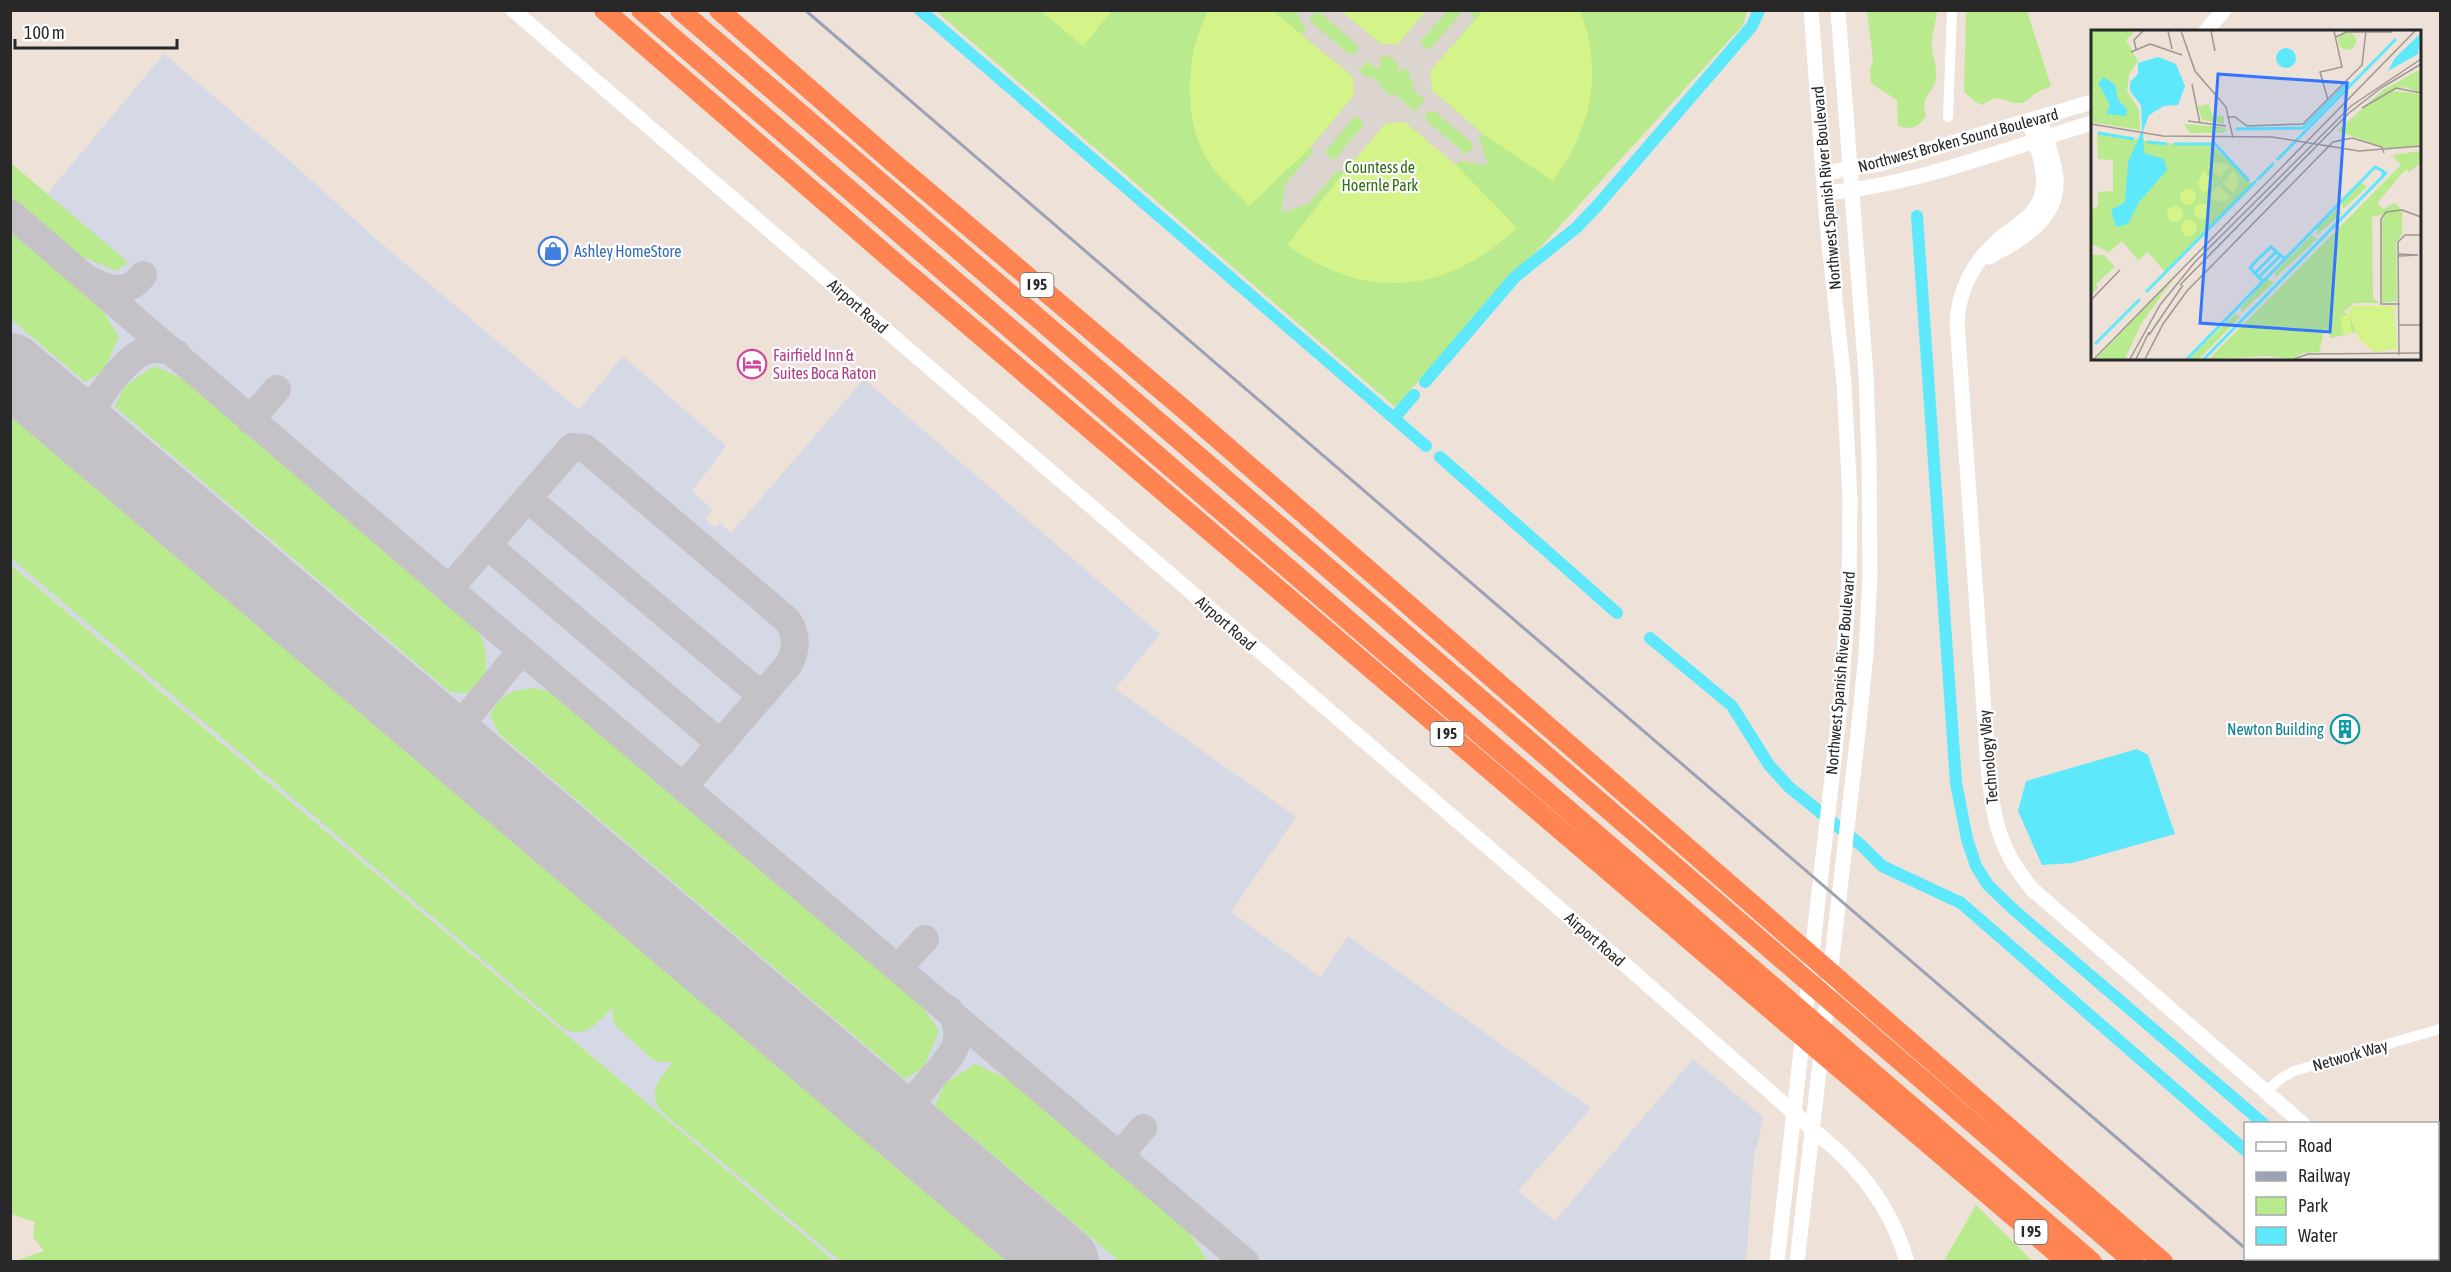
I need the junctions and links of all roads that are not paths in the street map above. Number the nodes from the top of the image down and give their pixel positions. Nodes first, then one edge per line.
1 (513, 10) edge
2 (604, 10) edge
3 (641, 10) edge
4 (680, 10) edge
5 (719, 10) edge
6 (1811, 10) edge
7 (1839, 10) edge
8 (1952, 10) edge
9 (2224, 10) edge
10 (2207, 30) edge
11 (2091, 102) edge
12 (1948, 117) dead end
13 (2035, 119) junction
14 (2091, 123) edge
15 (2041, 140) junction
16 (1850, 170) junction
17 (1824, 173) junction
18 (1852, 190) junction
19 (1825, 193) junction
20 (899, 266) junction
21 (1057, 368) junction
22 (1187, 412) junction
23 (1287, 534) junction
24 (2440, 1029) edge
25 (2266, 1092) junction
26 (2300, 1122) edge
27 (1995, 1202) junction
28 (1777, 1262) edge
29 (1797, 1262) edge
30 (1907, 1262) edge
31 (2048, 1262) edge
32 (2067, 1262) edge
33 (2092, 1262) edge
34 (2134, 1262) edge
35 (2163, 1262) edge

1 - 30 street, Airport Road
2 - 20 highway, I 95
3 - 21 highway
4 - 23 highway
5 - 22 highway, I 95
6 - 17 street, Northwest Spanish River Boulevard
7 - 16 street, Northwest Spanish River Boulevard
8 - 12 street
9 - 10 street
11 - 13 street, Northwest Broken Sound Boulevard
13 - 15 street, Technology Way
13 - 16 street, Northwest Broken Sound Boulevard
14 - 15 street, Northwest Broken Sound Boulevard
15 - 18 street, Northwest Broken Sound Boulevard
15 - 25 street, Technology Way
16 - 17 street, Northwest Broken Sound Boulevard
16 - 18 street, Northwest Spanish River Boulevard
17 - 19 street, Northwest Spanish River Boulevard
18 - 19 street, Northwest Broken Sound Boulevard
18 - 29 street, Northwest Spanish River Boulevard
19 - 28 street, Northwest Spanish River Boulevard
20 - 21 highway
20 - 27 highway, I 95
21 - 33 highway
22 - 23 highway
22 - 35 highway, I 95
23 - 34 highway
24 - 25 street, Network Way
25 - 26 street, Technology Way
27 - 31 highway
27 - 32 highway, I 95

